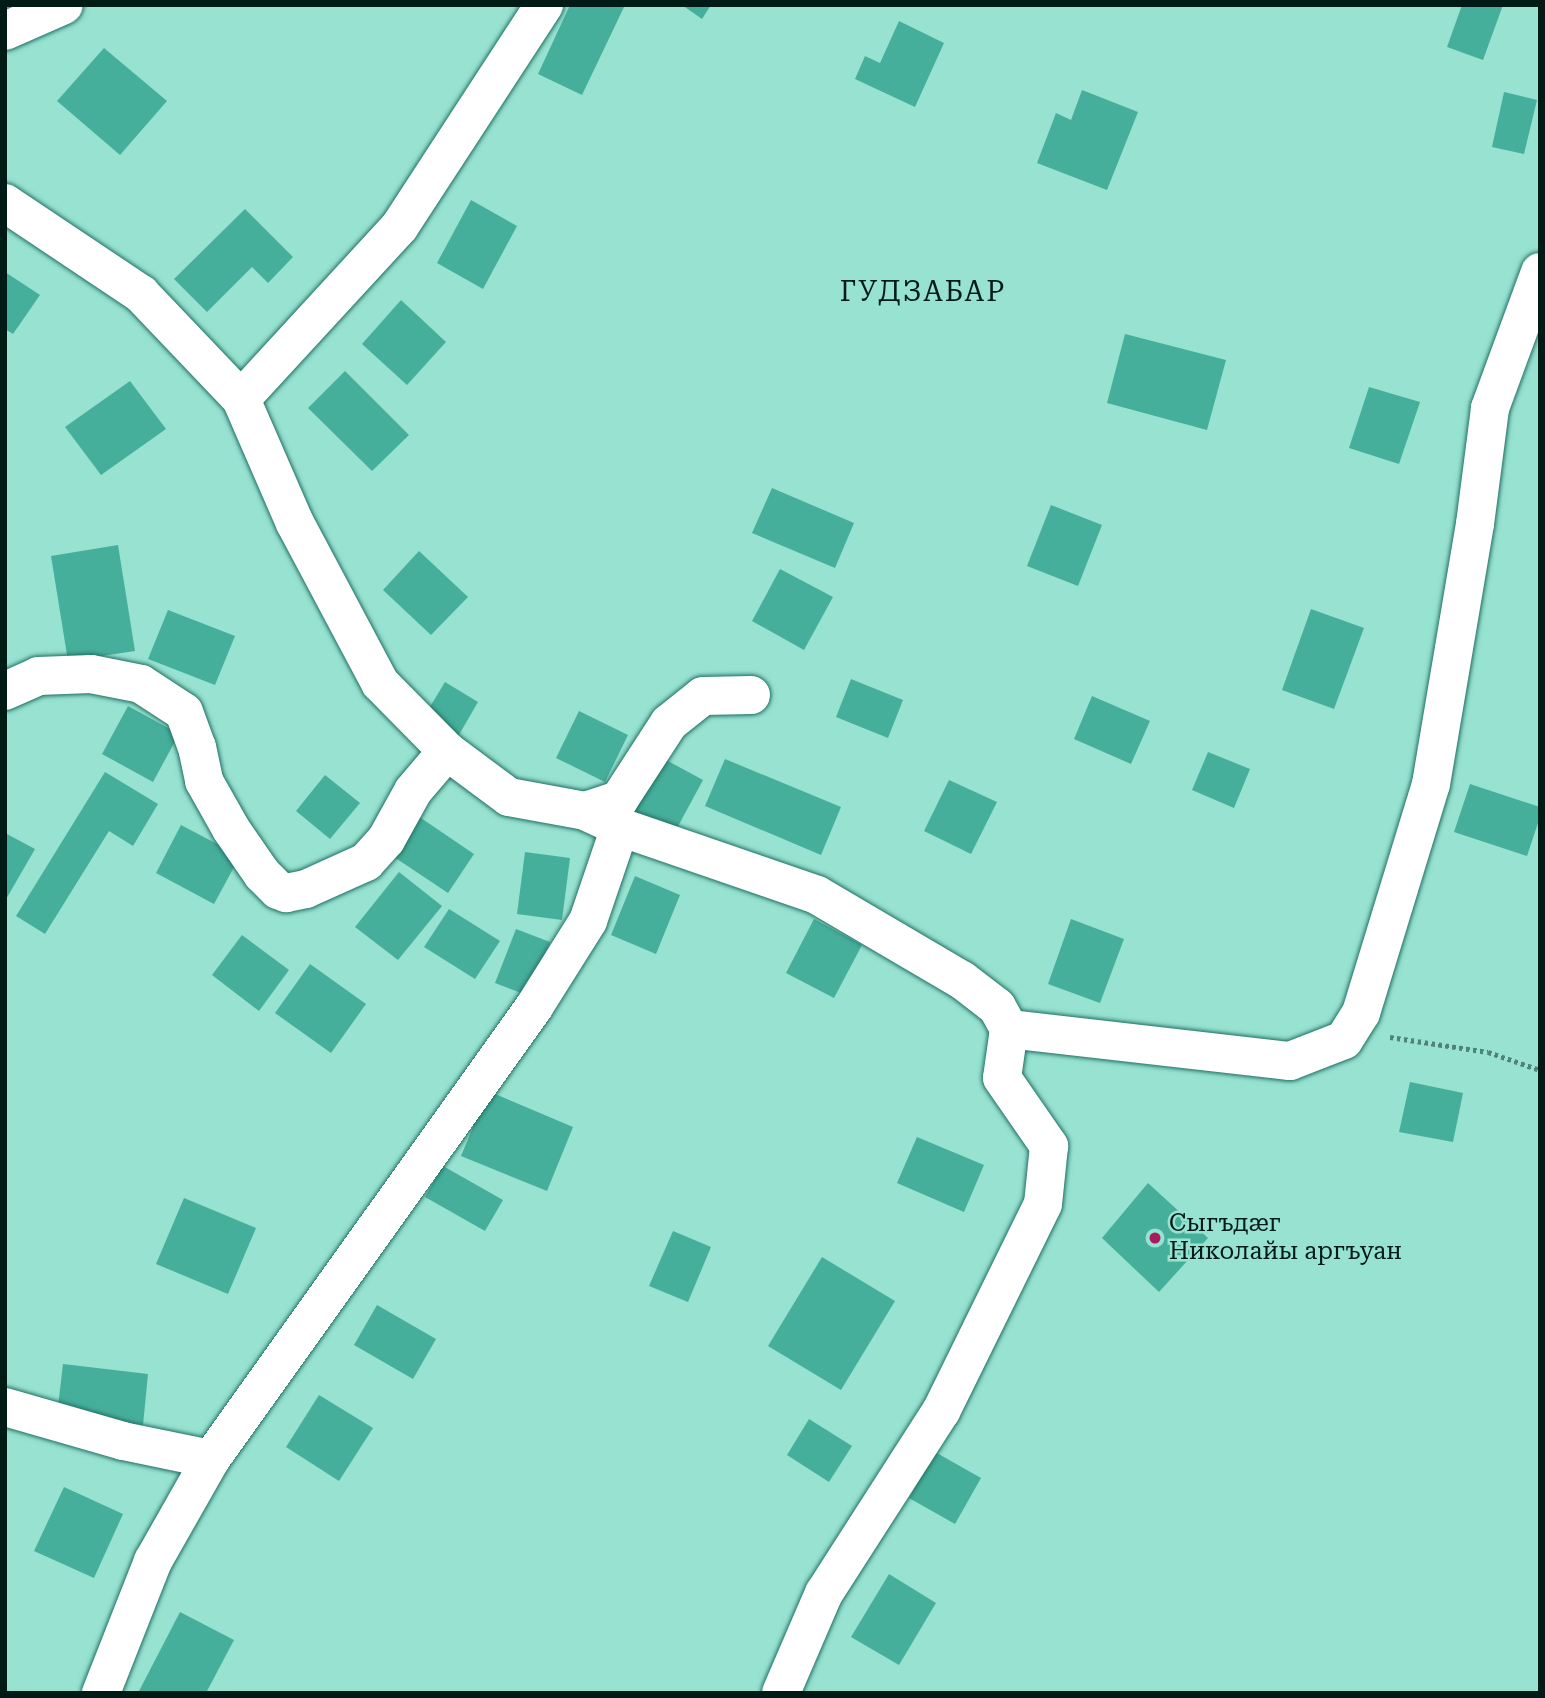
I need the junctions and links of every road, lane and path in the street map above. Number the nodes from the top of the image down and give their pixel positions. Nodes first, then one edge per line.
1 (64, 5) edge
2 (544, 5) edge
3 (5, 31) edge
4 (5, 203) edge
5 (1540, 272) edge
6 (242, 399) junction
7 (5, 691) edge
8 (751, 695) dead end
9 (447, 751) junction
10 (585, 811) junction
11 (620, 827) junction
12 (1009, 1029) junction
13 (1344, 1040) junction
14 (1540, 1070) edge
15 (5, 1407) edge
16 (211, 1459) junction
17 (101, 1693) edge
18 (781, 1693) edge

1 - 3 street
2 - 6 street
4 - 6 street
5 - 13 street
6 - 9 street
7 - 9 street
8 - 10 street
9 - 10 street
10 - 11 street
11 - 12 street
11 - 16 street
12 - 13 street
12 - 18 street
13 - 14 path
15 - 16 street
16 - 17 street

